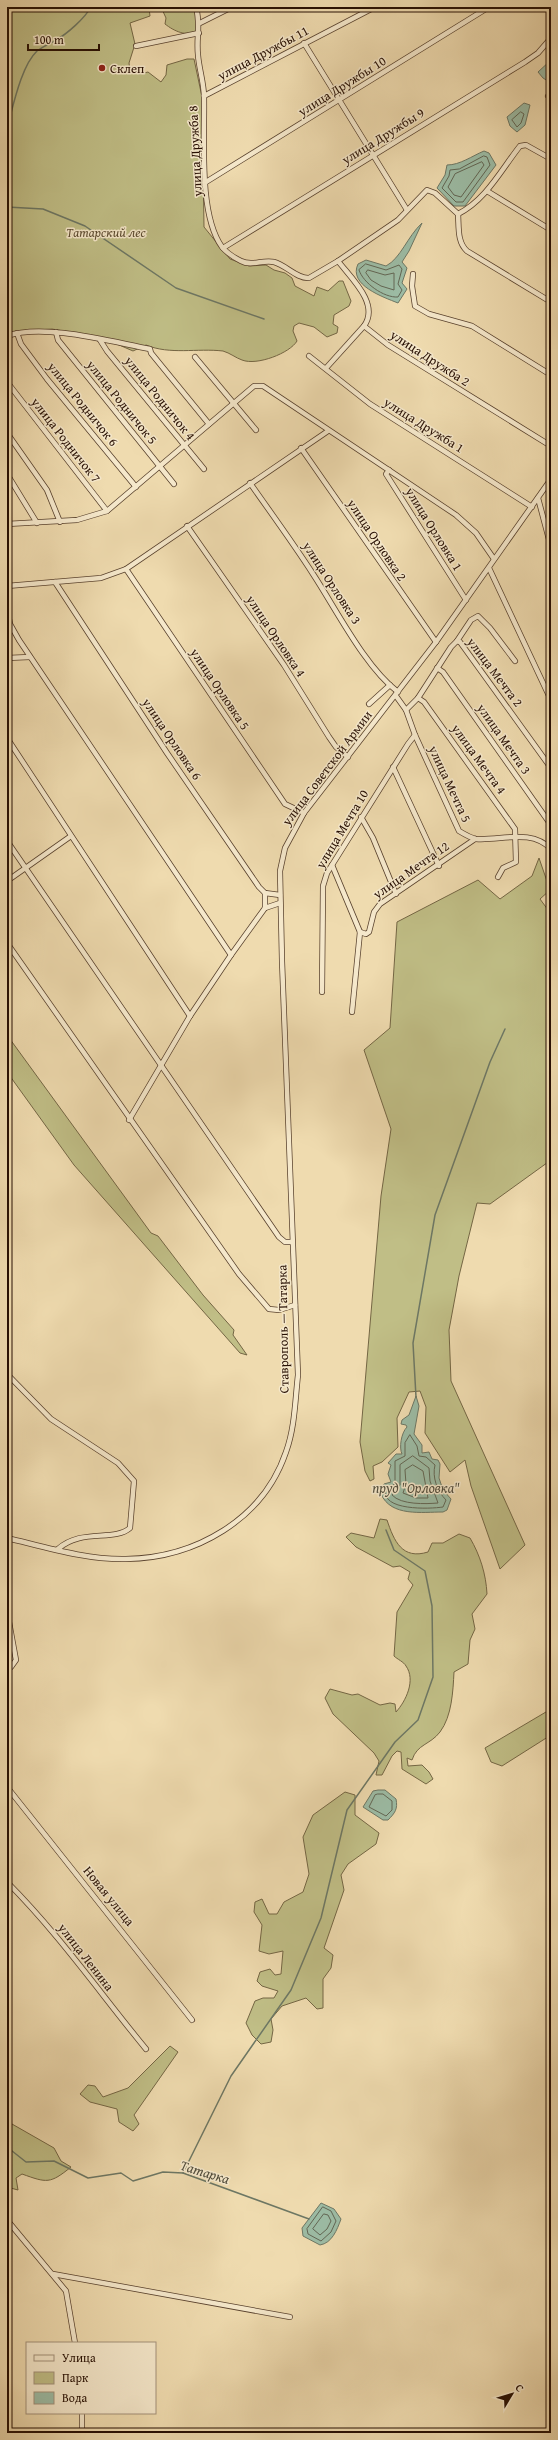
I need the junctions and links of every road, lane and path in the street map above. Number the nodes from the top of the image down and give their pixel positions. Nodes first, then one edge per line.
1 (196, 7) edge
2 (232, 7) edge
3 (375, 7) edge
4 (490, 7) edge
5 (200, 23) junction
6 (199, 33) junction
7 (551, 38) edge
8 (304, 43) junction
9 (136, 46) dead end
10 (204, 96) junction
11 (340, 101) junction
12 (373, 155) junction
13 (551, 159) edge
14 (206, 182) junction
15 (488, 191) junction
16 (407, 210) junction
17 (458, 214) junction
18 (551, 230) edge
19 (223, 248) junction
20 (338, 261) junction
21 (413, 274) dead end
22 (551, 302) edge
23 (364, 326) junction
24 (56, 332) junction
25 (17, 333) junction
26 (7, 336) edge
27 (100, 340) junction
28 (309, 356) dead end
29 (195, 357) dead end
30 (326, 367) junction
31 (551, 375) edge
32 (7, 382) edge
33 (234, 403) junction
34 (209, 424) junction
35 (256, 430) dead end
36 (328, 430) junction
37 (7, 433) edge
38 (184, 445) junction
39 (551, 446) edge
40 (301, 448) junction
41 (160, 466) junction
42 (204, 469) dead end
43 (389, 470) junction
44 (7, 474) edge
45 (551, 479) edge
46 (250, 483) junction
47 (174, 484) dead end
48 (136, 487) junction
49 (538, 498) junction
50 (532, 507) junction
51 (107, 511) junction
52 (60, 522) junction
53 (37, 523) junction
54 (7, 524) edge
55 (187, 526) junction
56 (551, 547) edge
57 (494, 559) junction
58 (489, 568) junction
59 (126, 569) junction
60 (55, 582) junction
61 (8, 588) edge
62 (466, 600) junction
63 (7, 608) edge
64 (457, 641) junction
65 (436, 642) junction
66 (30, 657) junction
67 (7, 658) edge
68 (515, 661) dead end
69 (437, 668) junction
70 (390, 685) junction
71 (397, 694) junction
72 (418, 698) junction
73 (551, 700) edge
74 (369, 704) dead end
75 (406, 710) junction
76 (415, 735) junction
77 (7, 738) edge
78 (348, 757) junction
79 (393, 767) junction
80 (551, 768) edge
81 (304, 813) junction
82 (361, 817) junction
83 (551, 825) edge
84 (70, 836) junction
85 (513, 836) junction
86 (475, 839) junction
87 (7, 841) edge
88 (551, 849) edge
89 (332, 865) junction
90 (439, 866) junction
91 (25, 868) junction
92 (498, 877) dead end
93 (7, 881) edge
94 (265, 893) junction
95 (396, 894) junction
96 (280, 896) junction
97 (280, 903) junction
98 (265, 908) junction
99 (360, 932) junction
100 (7, 943) edge
101 (231, 955) junction
102 (322, 992) dead end
103 (352, 1012) dead end
104 (190, 1016) junction
105 (160, 1065) junction
106 (129, 1120) junction
107 (289, 1148) joint
108 (292, 1242) junction
109 (295, 1305) junction
110 (7, 1374) edge
111 (7, 1538) edge
112 (58, 1549) junction
113 (7, 1611) edge
114 (7, 1667) edge
115 (7, 1787) edge
116 (7, 1882) edge
117 (192, 2020) dead end
118 (146, 2049) dead end
119 (7, 2220) edge
120 (53, 2274) junction
121 (290, 2317) dead end
122 (75, 2342) edge
123 (82, 2414) edge
124 (82, 2433) edge

1 - 5 street, улица Дружба 8
2 - 5 street
3 - 8 street, улица Дружбы 11
4 - 11 street, улица Дружбы 10
5 - 6 street, улица Дружба 8
6 - 9 street
6 - 10 street, улица Дружба 8
7 - 12 street, улица Дружбы 9
8 - 10 street, улица Дружбы 11
8 - 11 street
10 - 14 street, улица Дружба 8
11 - 12 street
11 - 14 street, улица Дружбы 10
12 - 16 street
12 - 19 street, улица Дружбы 9
13 - 15 street
14 - 19 street, улица Дружба 8
15 - 17 street
15 - 18 street
16 - 17 street, улица Дружба 8
16 - 20 street, улица Дружба 8
17 - 22 street
19 - 20 street, улица Дружба 8
20 - 23 street
21 - 31 street
23 - 30 street
23 - 39 street, улица Дружба 2
24 - 25 street
24 - 27 street
24 - 41 street, улица Родничок 5
25 - 26 street
25 - 48 street, улица Родничок 6
27 - 34 street
27 - 38 street, улица Родничок 4
28 - 30 street, улица Дружба 1
29 - 33 street
30 - 50 street, улица Дружба 1
32 - 51 street, улица Родничок 7
33 - 34 street
33 - 35 street
33 - 36 street
34 - 38 street
36 - 40 street
36 - 43 street
37 - 52 street
38 - 41 street
38 - 42 street, улица Родничок 4
40 - 46 street
40 - 65 street, улица Орловка 2
41 - 47 street, улица Родничок 5
41 - 48 street
43 - 57 street
43 - 62 street, улица Орловка 1
44 - 53 street
45 - 49 street, улица Советской Армии
46 - 55 street
46 - 70 street, улица Орловка 3
48 - 51 street
49 - 50 street, улица Советской Армии
49 - 56 street
50 - 57 street, улица Советской Армии
51 - 52 street
52 - 53 street
53 - 54 street
55 - 59 street
55 - 78 street, улица Орловка 4
57 - 58 street, улица Советской Армии
58 - 62 street, улица Советской Армии
58 - 73 street
59 - 60 street
59 - 81 street, улица Орловка 5
60 - 61 street
60 - 94 street, улица Орловка 6
62 - 65 street, улица Советской Армии
63 - 66 street
64 - 68 street
64 - 69 street, улица Мечта 2
64 - 80 street, улица Мечта 2
65 - 71 street, улица Советской Армии
66 - 67 street
66 - 101 street
69 - 72 street, улица Мечта 2
69 - 83 street, улица Мечта 3
70 - 71 street, улица Орловка 3
70 - 74 street
71 - 75 street, улица Мечта 5
71 - 78 street, улица Советской Армии
72 - 75 street, улица Мечта 2
72 - 85 street, улица Мечта 4
75 - 76 street, улица Мечта 5
76 - 79 street, улица Мечта 10
76 - 86 street, улица Мечта 5
77 - 84 street
78 - 81 street, улица Советской Армии
79 - 82 street, улица Мечта 10
79 - 90 street
81 - 96 street, улица Советской Армии
82 - 89 street, улица Мечта 10
82 - 95 street
84 - 91 street
84 - 104 street
85 - 86 street, улица Мечта 5
85 - 88 street
85 - 92 street, улица Мечта 4
86 - 90 street, улица Мечта 12
87 - 91 street
89 - 99 street
89 - 102 street, улица Мечта 10
90 - 95 street, улица Мечта 12
91 - 93 street
91 - 105 street
94 - 96 street
94 - 98 street
95 - 99 street, улица Мечта 12
96 - 97 street, улица Советской Армии
97 - 98 street
97 - 107 street, улица Советской Армии
98 - 101 street
99 - 103 street
100 - 106 street
101 - 104 street
104 - 105 street
105 - 106 street
105 - 108 street
106 - 109 street
107 - 108 street, Ставрополь — Татарка
108 - 109 street, Ставрополь — Татарка
109 - 112 street, Ставрополь — Татарка
110 - 112 street
111 - 112 street, Ставрополь — Татарка
113 - 114 street
115 - 117 street, Новая улица
116 - 118 street, улица Ленина
119 - 120 street
120 - 121 street
120 - 122 street
123 - 124 street

